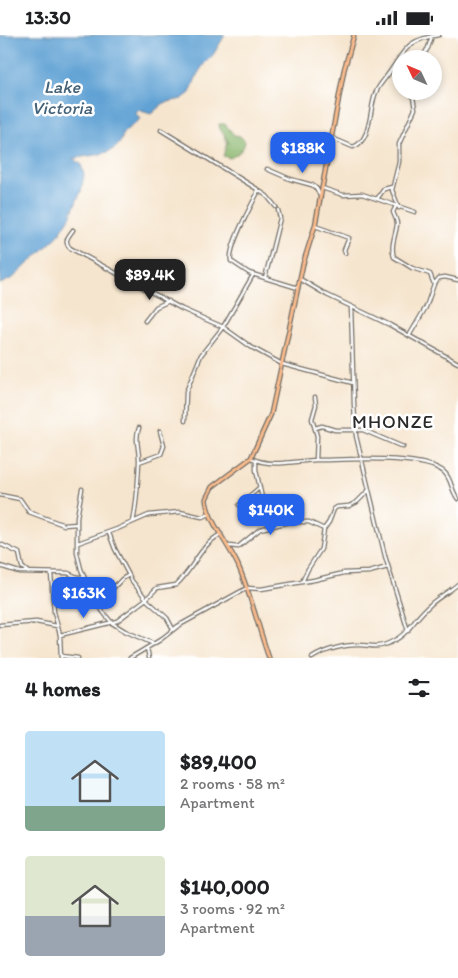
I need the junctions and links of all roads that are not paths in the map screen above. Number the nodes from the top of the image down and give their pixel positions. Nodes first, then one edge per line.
1 (354, 35) edge
2 (432, 35) edge
3 (439, 35) edge
4 (427, 50) edge
5 (414, 100) edge
6 (161, 130) dead end
7 (332, 137) junction
8 (267, 169) dead end
9 (393, 186) junction
10 (322, 188) junction
11 (257, 189) junction
12 (321, 197) junction
13 (377, 199) junction
14 (396, 206) junction
15 (399, 208) junction
16 (415, 213) dead end
17 (315, 225) junction
18 (73, 230) dead end
19 (345, 253) dead end
20 (253, 275) junction
21 (264, 278) junction
22 (300, 279) junction
23 (458, 280) edge
24 (434, 284) junction
25 (298, 287) junction
26 (169, 301) junction
27 (351, 307) junction
28 (145, 321) dead end
29 (223, 327) junction
30 (409, 336) junction
31 (458, 363) edge
32 (282, 364) junction
33 (353, 383) junction
34 (315, 397) dead end
35 (185, 421) dead end
36 (139, 428) dead end
37 (315, 428) junction
38 (356, 429) junction
39 (160, 431) dead end
40 (403, 447) dead end
41 (252, 458) junction
42 (256, 460) junction
43 (316, 460) junction
44 (361, 460) junction
45 (139, 462) junction
46 (259, 488) junction
47 (82, 489) dead end
48 (369, 490) junction
49 (0, 495) edge
50 (458, 499) edge
51 (239, 505) dead end
52 (264, 507) dead end
53 (210, 514) junction
54 (133, 522) junction
55 (77, 524) junction
56 (324, 529) junction
57 (108, 532) junction
58 (221, 534) junction
59 (78, 543) junction
60 (0, 544) edge
61 (229, 546) junction
62 (0, 566) edge
63 (388, 567) junction
64 (29, 572) junction
65 (51, 574) junction
66 (129, 575) junction
67 (83, 577) junction
68 (302, 582) junction
69 (458, 584) edge
70 (247, 588) junction
71 (53, 590) junction
72 (146, 599) junction
73 (98, 603) junction
74 (108, 619) junction
75 (107, 623) junction
76 (112, 623) junction
77 (0, 625) edge
78 (57, 626) junction
79 (174, 629) junction
80 (408, 631) junction
81 (60, 635) junction
82 (154, 644) junction
83 (147, 649) junction
84 (61, 657) edge
85 (78, 658) edge
86 (130, 658) edge
87 (149, 658) edge
88 (269, 658) edge
89 (312, 658) edge

1 - 7 main road
2 - 3 street
2 - 4 street
2 - 7 street
5 - 9 street
6 - 11 street
7 - 10 main road
8 - 12 street
9 - 13 street
9 - 15 street
10 - 12 main road
10 - 13 street
11 - 20 street
11 - 21 street
12 - 17 main road
13 - 14 street
14 - 15 street
14 - 24 street
15 - 16 street
17 - 19 street
17 - 22 main road
18 - 26 street
20 - 21 street
20 - 29 street
21 - 25 street
22 - 25 main road
22 - 27 street
23 - 24 street
24 - 30 street
25 - 32 main road
26 - 28 street
26 - 29 street
27 - 30 street
27 - 33 street
29 - 32 street
29 - 35 street
30 - 31 street
32 - 33 street
32 - 41 main road
33 - 38 street
34 - 37 street
36 - 45 street
37 - 38 street
37 - 43 street
38 - 40 street
38 - 44 street
39 - 45 street
41 - 42 street
41 - 53 main road
42 - 43 street
42 - 46 street
43 - 44 street
44 - 48 street
44 - 50 street
45 - 54 street
46 - 51 street
46 - 52 street
47 - 55 street
48 - 56 street
48 - 63 street
49 - 55 street
53 - 54 street
53 - 58 main road
54 - 57 street
55 - 59 street
56 - 61 street
56 - 68 street
57 - 59 street
57 - 66 street
58 - 61 main road
58 - 72 street
59 - 67 street
60 - 64 street
61 - 70 main road
62 - 64 street
63 - 68 street
63 - 80 street
64 - 65 street
65 - 67 street
65 - 71 street
66 - 72 street
66 - 73 street
67 - 71 street
67 - 73 street
68 - 70 street
69 - 80 street
70 - 79 street
70 - 88 main road
71 - 78 street
72 - 76 street
72 - 79 street
73 - 74 street
74 - 75 street
74 - 76 street
75 - 76 street
75 - 81 street
76 - 82 street
77 - 78 street
78 - 81 street
79 - 82 street
80 - 89 street
81 - 84 street
82 - 83 street
83 - 86 street
83 - 87 street
84 - 85 street

